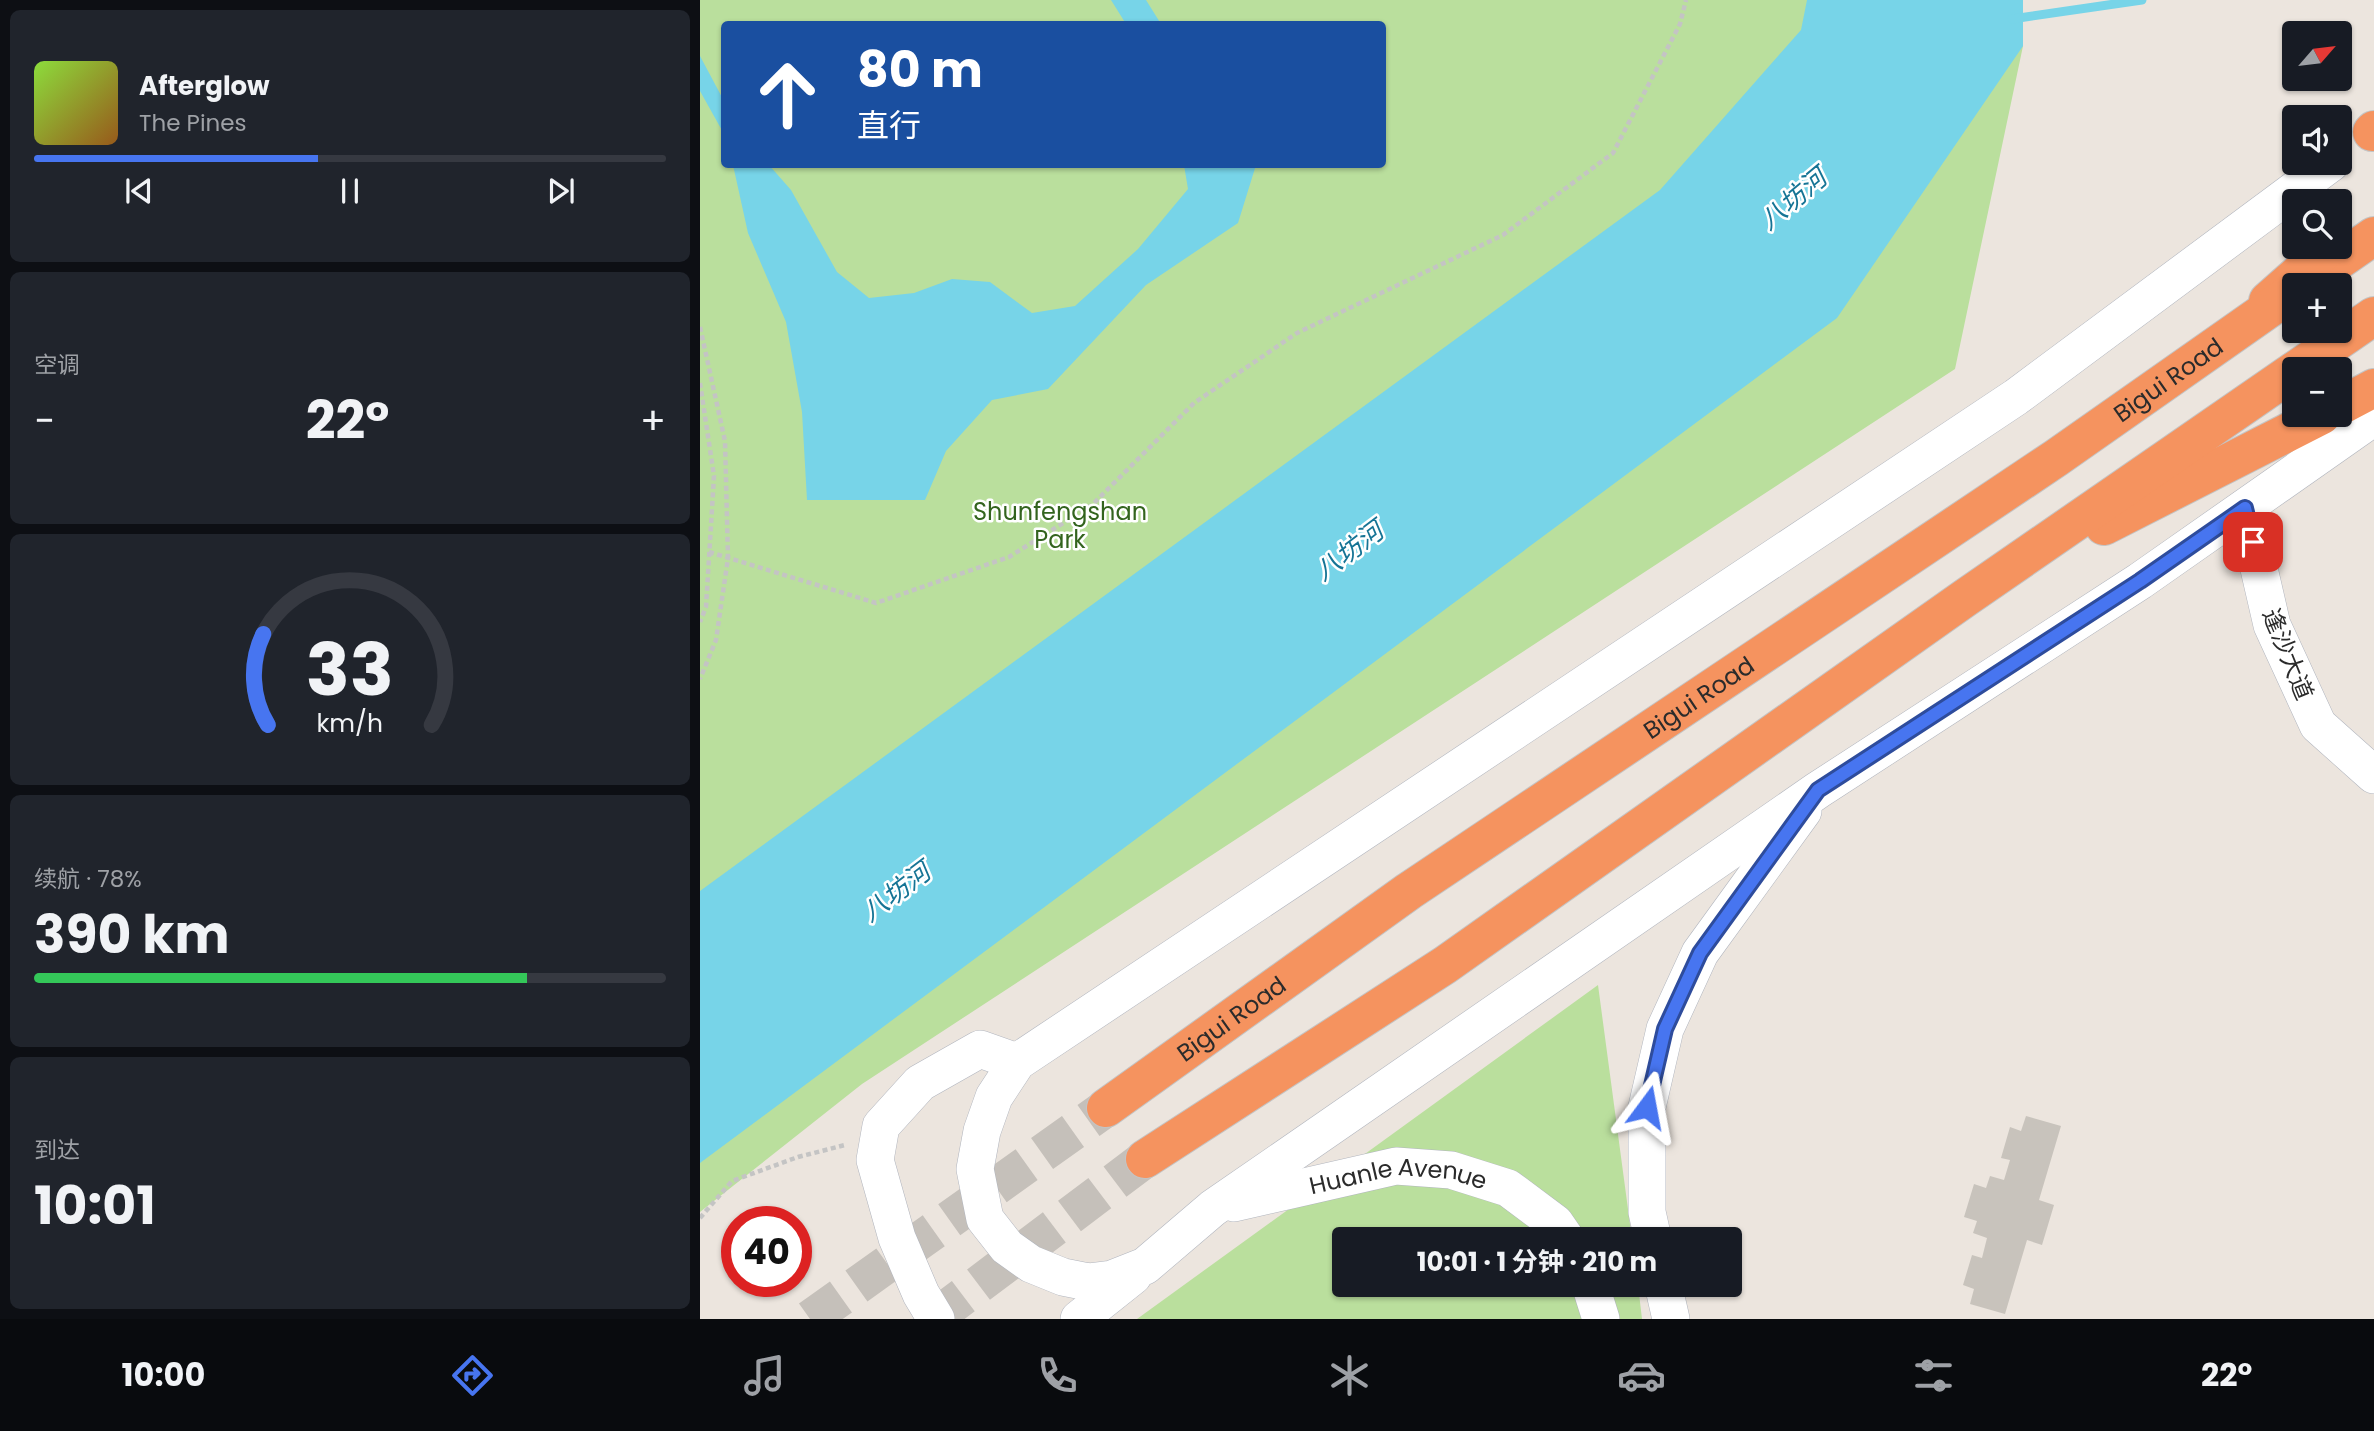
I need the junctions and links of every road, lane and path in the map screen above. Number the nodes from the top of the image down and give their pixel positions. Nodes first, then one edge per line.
1 (1686, 0) edge
2 (2373, 131) edge
3 (2352, 147) edge
4 (2315, 175) edge
5 (2374, 208) edge
6 (2352, 227) edge
7 (2374, 236) edge
8 (2315, 259) edge
9 (2320, 273) edge
10 (2282, 299) edge
11 (2374, 316) edge
12 (700, 327) edge
13 (2226, 337) junction
14 (2315, 357) edge
15 (2282, 380) edge
16 (700, 383) edge
17 (2374, 388) edge
18 (2352, 400) edge
19 (2374, 417) edge
20 (2298, 427) edge
21 (2245, 508) junction
22 (709, 552) junction
23 (728, 558) junction
24 (1965, 597) junction
25 (700, 622) edge
26 (700, 679) edge
27 (2374, 775) edge
28 (1818, 790) junction
29 (1017, 1062) junction
30 (1106, 1108) tunnel mouth
31 (852, 1143) dead end
32 (1145, 1159) tunnel mouth
33 (1213, 1208) junction
34 (700, 1218) edge
35 (1558, 1227) edge
36 (1650, 1227) edge
37 (1145, 1266) junction
38 (1594, 1297) edge
39 (1666, 1297) edge
40 (936, 1319) edge
41 (1079, 1319) edge
42 (1601, 1319) edge
43 (1671, 1319) edge

1 - 23 path
2 - 3 street
4 - 29 street
5 - 6 highway
7 - 9 highway
8 - 13 highway
10 - 13 highway, Bigui Road
11 - 14 highway
12 - 23 path
13 - 30 highway, Bigui Road
15 - 24 highway
16 - 22 path
17 - 18 highway
19 - 21 street
20 - 24 highway
21 - 27 street, 逢沙大道
21 - 28 street
22 - 23 path
22 - 25 path
23 - 26 path
24 - 32 highway
28 - 33 street
28 - 36 street
29 - 37 street
29 - 40 street
31 - 34 path
33 - 35 street, Huanle Avenue
33 - 37 street
37 - 41 street
38 - 42 street
39 - 43 street

